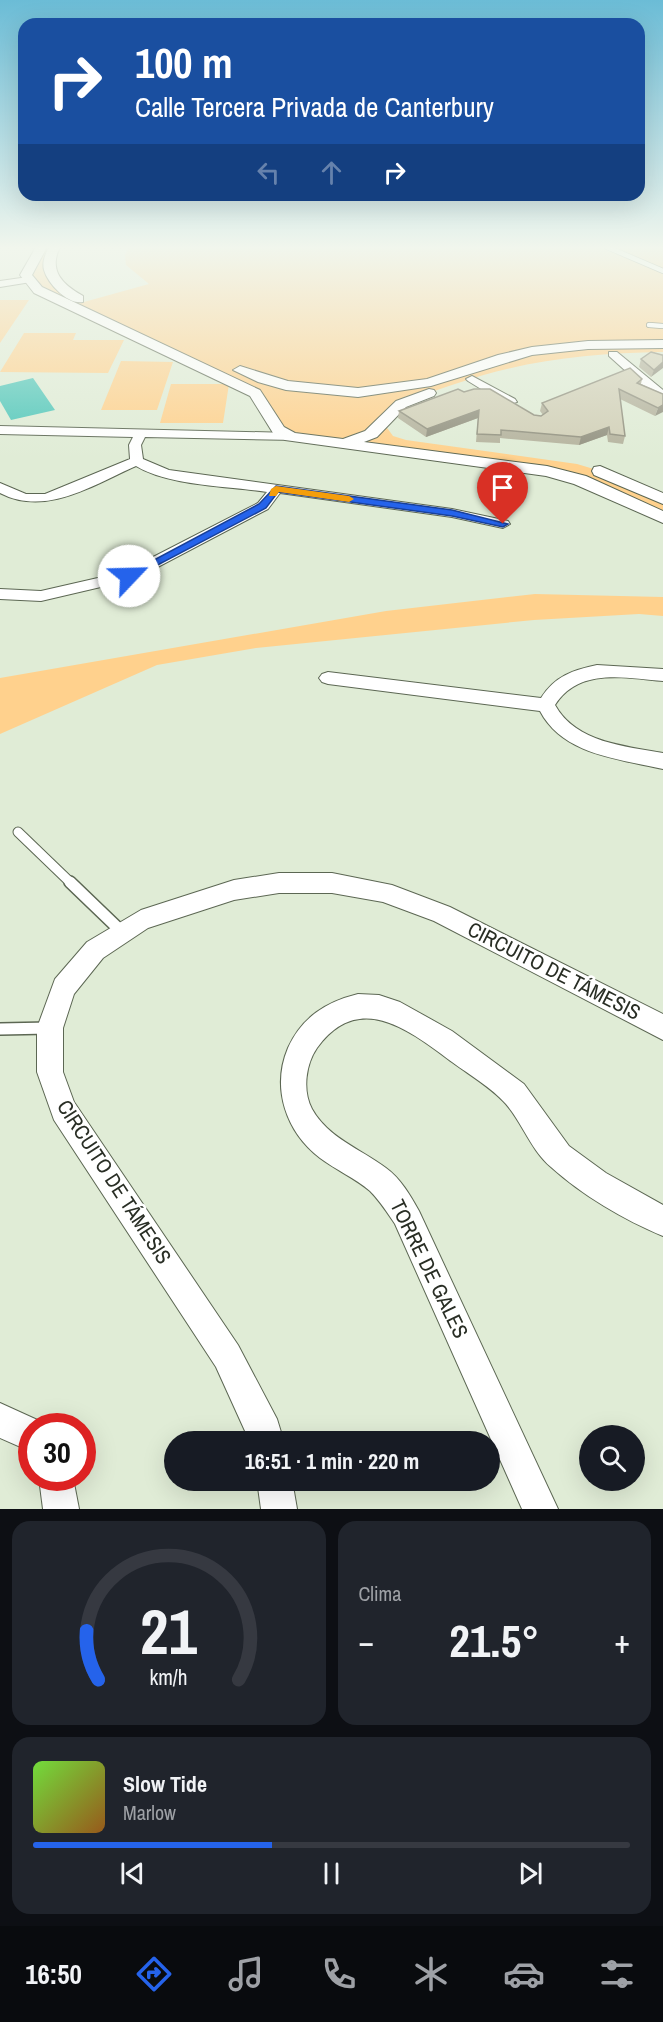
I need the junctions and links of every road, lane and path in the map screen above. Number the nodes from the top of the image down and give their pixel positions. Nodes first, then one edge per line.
1 (93, 317) edge
2 (121, 317) edge
3 (649, 325) dead end
4 (663, 326) edge
5 (663, 344) edge
6 (663, 352) edge
7 (613, 354) junction
8 (472, 378) junction
9 (271, 384) junction
10 (255, 393) junction
11 (354, 393) junction
12 (663, 395) edge
13 (519, 406) edge
14 (382, 421) junction
15 (0, 430) edge
16 (141, 433) junction
17 (291, 437) junction
18 (341, 444) junction
19 (137, 461) junction
20 (0, 487) edge
21 (276, 489) junction
22 (663, 499) edge
23 (663, 518) edge
24 (503, 524) dead end
25 (0, 594) edge
26 (663, 675) edge
27 (328, 678) dead end
28 (546, 705) junction
29 (663, 761) edge
30 (18, 832) dead end
31 (122, 932) junction
32 (663, 1027) edge
33 (50, 1028) junction
34 (0, 1029) edge
35 (663, 1221) edge
36 (0, 1420) edge
37 (18, 1428) edge
38 (266, 1431) edge
39 (58, 1491) edge
40 (276, 1491) edge
41 (61, 1509) edge
42 (279, 1509) edge
43 (540, 1509) edge

1 - 10 street
2 - 9 street
3 - 4 lane
5 - 11 street
6 - 7 street
7 - 8 street
7 - 12 street
8 - 13 street
8 - 14 street
9 - 10 street
9 - 11 street
10 - 17 street
11 - 14 street
14 - 18 street
14 - 22 street
15 - 16 street
16 - 17 street
16 - 19 street
17 - 18 street
18 - 23 street
19 - 20 street
19 - 21 street
21 - 24 street
21 - 25 street
26 - 28 street
27 - 28 street
28 - 29 street
30 - 31 lane
31 - 32 street, CIRCUITO DE TÁMESIS
31 - 33 street, CIRCUITO DE TÁMESIS
33 - 34 lane
33 - 38 street, CIRCUITO DE TÁMESIS
35 - 43 street, TORRE DE GALES
36 - 37 street
39 - 41 street
40 - 42 street

